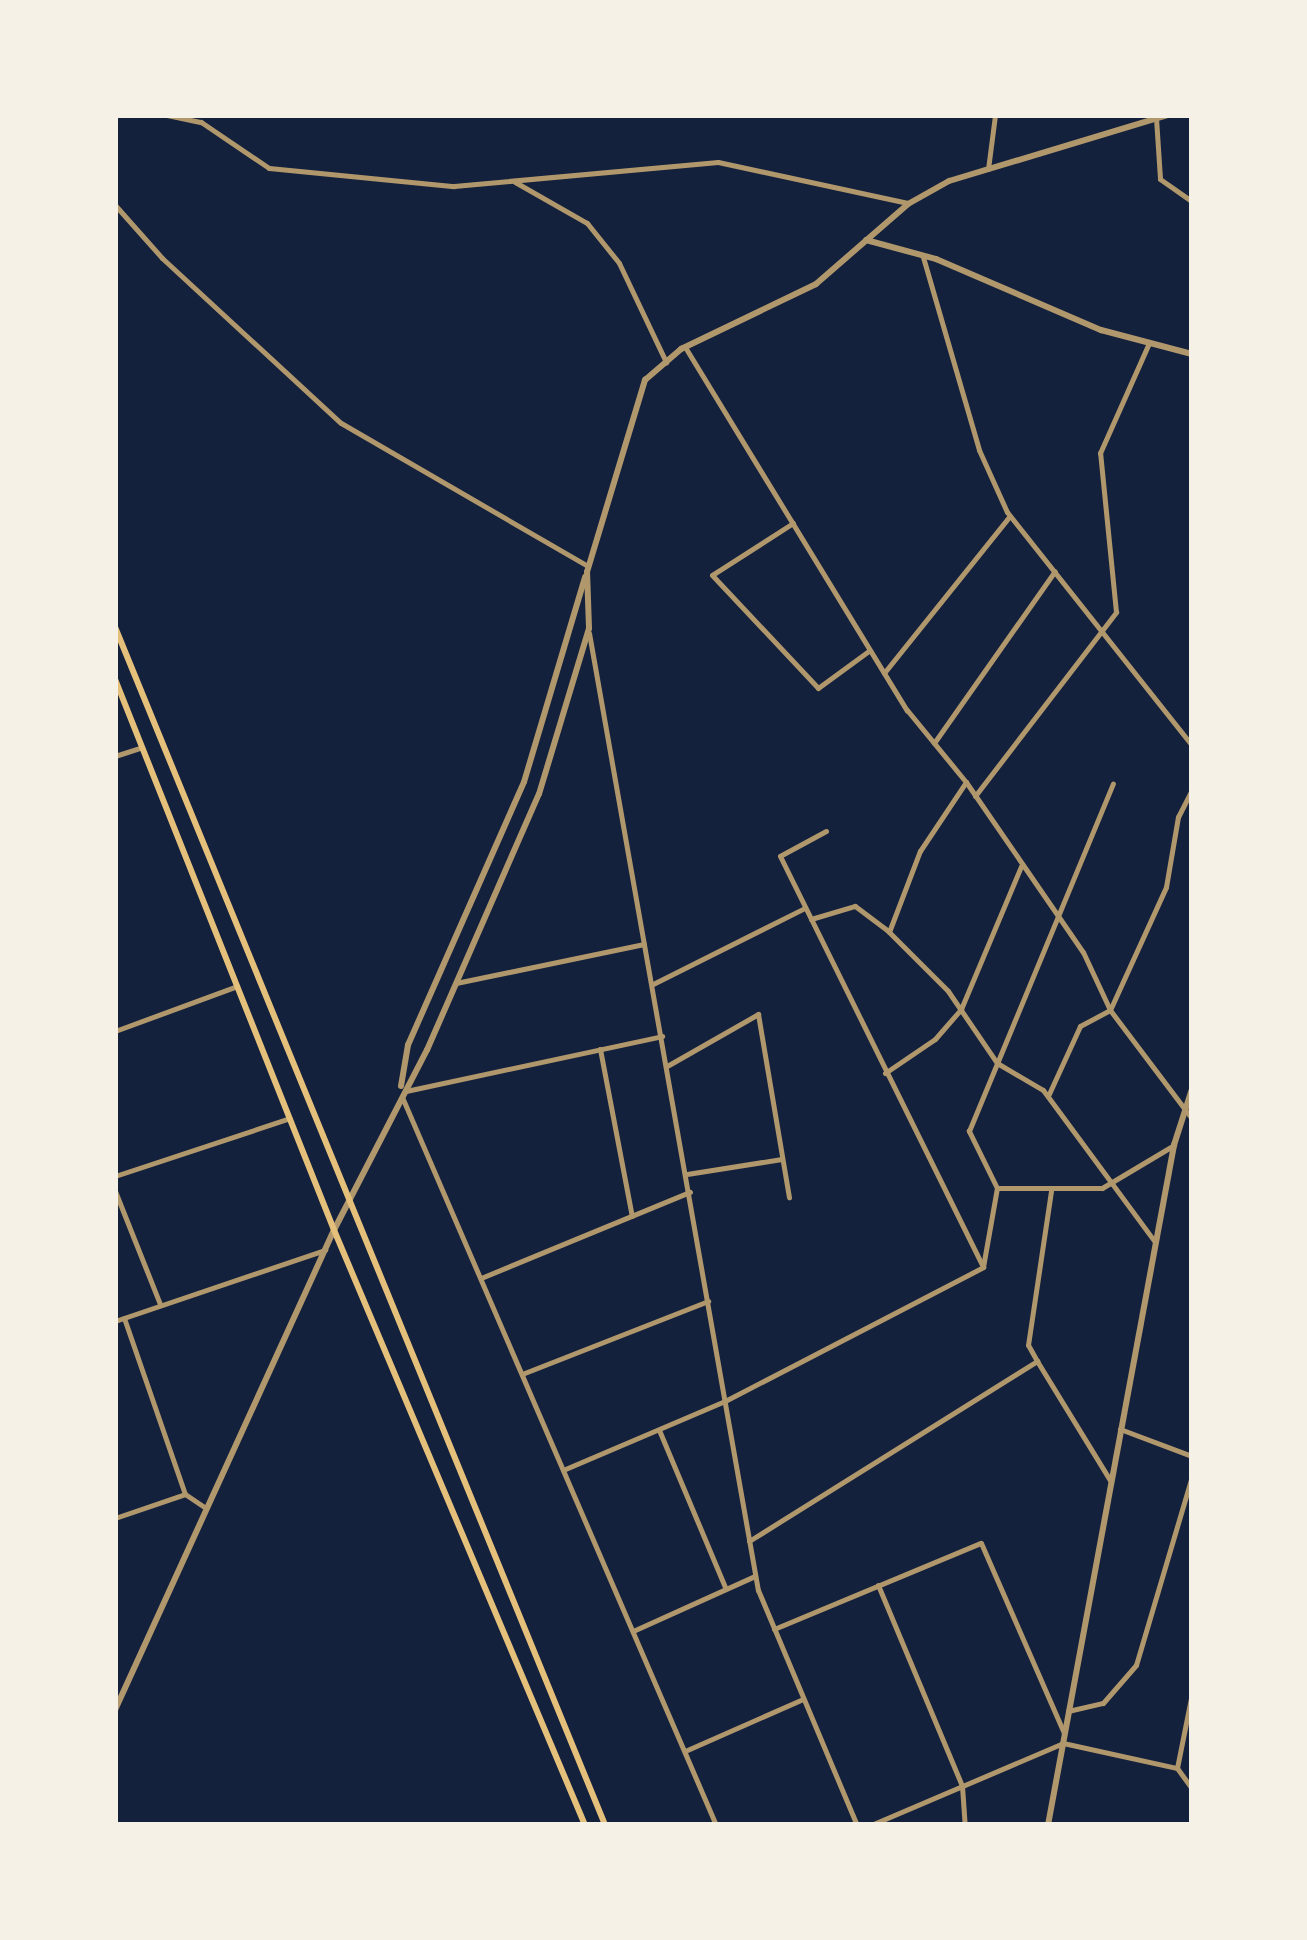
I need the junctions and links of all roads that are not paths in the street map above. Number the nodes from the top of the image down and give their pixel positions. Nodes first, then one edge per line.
1 (167, 115) edge
2 (995, 115) edge
3 (1167, 115) edge
4 (200, 118) edge
5 (1156, 118) junction
6 (988, 169) junction
7 (512, 180) junction
8 (1192, 202) edge
9 (908, 204) junction
10 (115, 205) edge
11 (866, 240) junction
12 (922, 256) junction
13 (1149, 342) junction
14 (685, 348) junction
15 (1192, 354) edge
16 (666, 362) junction
17 (1010, 516) junction
18 (793, 524) junction
19 (587, 569) junction
20 (1056, 572) junction
21 (115, 627) edge
22 (589, 628) junction
23 (1105, 633) junction
24 (870, 650) junction
25 (884, 673) junction
26 (115, 680) edge
27 (934, 743) junction
28 (1192, 745) edge
29 (142, 747) junction
30 (115, 756) edge
31 (966, 782) junction
32 (1113, 784) dead end
33 (1192, 790) edge
34 (974, 796) junction
35 (826, 830) dead end
36 (1020, 866) junction
37 (805, 908) junction
38 (1058, 916) junction
39 (811, 919) junction
40 (889, 932) junction
41 (646, 944) junction
42 (456, 984) junction
43 (653, 984) junction
44 (237, 986) junction
45 (961, 1010) junction
46 (1110, 1010) junction
47 (115, 1030) edge
48 (662, 1036) junction
49 (600, 1049) junction
50 (997, 1063) junction
51 (668, 1066) junction
52 (885, 1073) junction
53 (1192, 1090) edge
54 (400, 1092) junction
55 (1048, 1096) junction
56 (1185, 1111) junction
57 (290, 1118) junction
58 (1192, 1119) edge
59 (1174, 1145) junction
60 (782, 1159) junction
61 (687, 1174) junction
62 (115, 1176) edge
63 (1109, 1184) junction
64 (998, 1188) junction
65 (1052, 1190) junction
66 (115, 1191) edge
67 (690, 1192) junction
68 (351, 1195) junction
69 (789, 1198) dead end
70 (632, 1216) junction
71 (334, 1230) junction
72 (1155, 1242) junction
73 (325, 1250) junction
74 (984, 1267) junction
75 (480, 1278) junction
76 (708, 1301) junction
77 (160, 1305) junction
78 (124, 1318) junction
79 (115, 1321) edge
80 (1037, 1361) junction
81 (522, 1374) junction
82 (725, 1402) junction
83 (1120, 1429) junction
84 (658, 1430) junction
85 (1192, 1456) edge
86 (563, 1470) junction
87 (1192, 1476) edge
88 (1110, 1480) junction
89 (185, 1494) junction
90 (207, 1509) junction
91 (115, 1518) edge
92 (750, 1541) junction
93 (755, 1576) junction
94 (878, 1584) junction
95 (725, 1587) junction
96 (774, 1629) junction
97 (633, 1632) junction
98 (1192, 1693) edge
99 (804, 1698) junction
100 (1191, 1703) edge
101 (115, 1710) edge
102 (1068, 1711) junction
103 (1064, 1733) junction
104 (1063, 1743) junction
105 (685, 1752) junction
106 (1177, 1768) junction
107 (962, 1786) junction
108 (1192, 1789) edge
109 (584, 1825) edge
110 (606, 1825) edge
111 (716, 1825) edge
112 (857, 1825) edge
113 (871, 1825) edge
114 (965, 1825) edge
115 (1048, 1825) edge

1 - 4 street
2 - 6 street
3 - 5 street
4 - 7 street
5 - 6 street
5 - 8 street
6 - 9 street
7 - 9 street
7 - 16 street
9 - 11 street
10 - 19 street
11 - 12 street
11 - 14 street
12 - 13 street
12 - 17 street
13 - 15 street
13 - 23 street
14 - 16 street
14 - 18 street
16 - 19 street
17 - 20 street
17 - 25 street
18 - 24 street
18 - 24 street
19 - 22 street
19 - 54 street
20 - 23 street
20 - 27 street
21 - 68 main road
22 - 41 street
22 - 42 street
23 - 28 street
23 - 34 street
24 - 25 street
25 - 27 street
26 - 29 main road
27 - 31 street
29 - 30 street
29 - 44 main road
31 - 34 street
31 - 40 street
32 - 38 street
33 - 46 street
34 - 36 street
35 - 37 street
36 - 38 street
36 - 45 street
37 - 39 street
37 - 43 street
38 - 46 street
38 - 50 street
39 - 40 street
39 - 52 street
40 - 45 street
41 - 42 street
41 - 43 street
42 - 54 street
43 - 48 street
44 - 47 street
44 - 57 main road
45 - 50 street
45 - 52 street
46 - 55 street
46 - 56 street
48 - 49 street
48 - 51 street
49 - 54 street
49 - 70 street
50 - 55 street
50 - 64 street
51 - 60 street
51 - 61 street
52 - 74 street
53 - 56 street
54 - 68 street
54 - 75 street
55 - 63 street
56 - 58 street
56 - 59 street
57 - 62 street
57 - 71 main road
59 - 63 street
59 - 72 street
60 - 61 street
60 - 69 street
61 - 67 street
63 - 65 street
63 - 72 street
64 - 65 street
64 - 74 street
65 - 80 street
66 - 77 street
67 - 70 street
67 - 76 street
68 - 71 street
68 - 110 main road
70 - 75 street
71 - 73 street
71 - 109 main road
72 - 83 street
73 - 77 street
73 - 90 street
74 - 82 street
75 - 81 street
76 - 81 street
76 - 82 street
77 - 78 street
78 - 79 street
78 - 89 street
80 - 88 street
80 - 92 street
81 - 86 street
82 - 84 street
82 - 92 street
83 - 85 street
83 - 88 street
84 - 86 street
84 - 95 street
86 - 97 street
87 - 102 street
88 - 102 street
89 - 90 street
89 - 91 street
90 - 101 street
92 - 93 street
93 - 95 street
93 - 96 street
94 - 96 street
94 - 103 street
94 - 107 street
95 - 97 street
96 - 99 street
97 - 105 street
98 - 100 street
99 - 105 street
99 - 112 street
100 - 106 street
102 - 103 street
103 - 104 street
104 - 106 street
104 - 107 street
104 - 115 street
105 - 111 street
106 - 108 street
107 - 113 street
107 - 114 street

